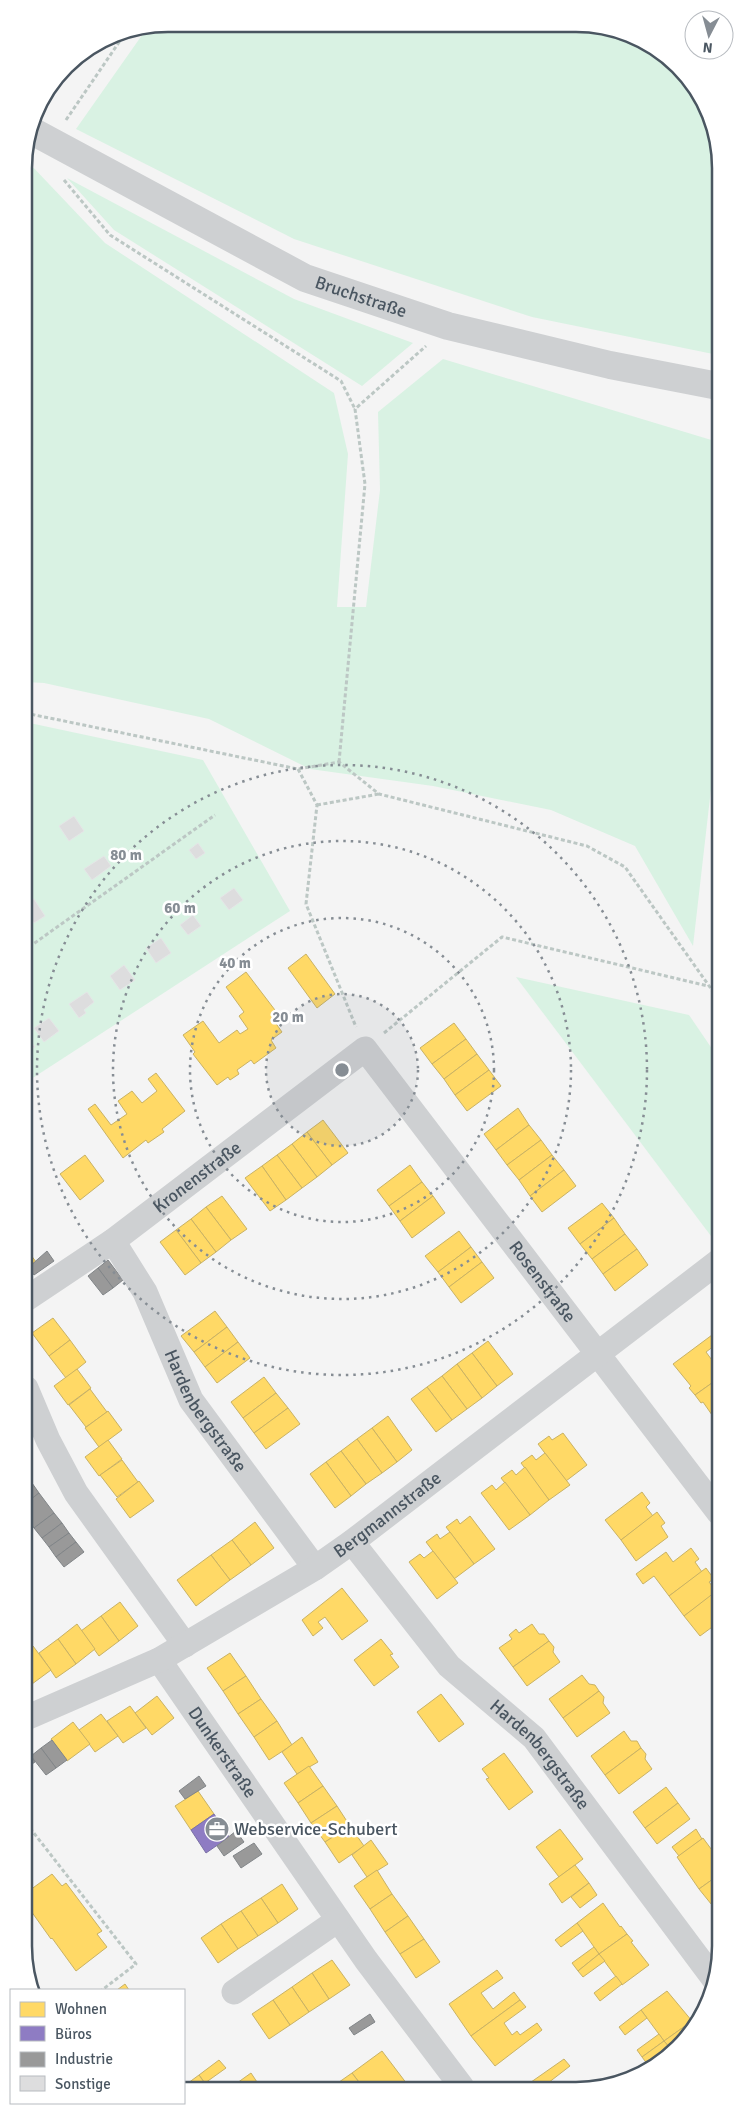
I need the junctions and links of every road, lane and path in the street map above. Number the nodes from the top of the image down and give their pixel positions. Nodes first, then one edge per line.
1 (117, 43) edge
2 (41, 136) edge
3 (62, 178) dead end
4 (432, 340) dead end
5 (712, 385) edge
6 (355, 409) junction
7 (33, 715) edge
8 (339, 762) junction
9 (298, 770) junction
10 (379, 794) junction
11 (318, 805) junction
12 (216, 814) dead end
13 (33, 944) edge
14 (708, 986) junction
15 (712, 991) edge
16 (364, 1049) junction
17 (113, 1241) junction
18 (711, 1268) edge
19 (32, 1295) edge
20 (598, 1352) junction
21 (32, 1403) edge
22 (711, 1503) edge
23 (352, 1542) junction
24 (315, 1568) junction
25 (185, 1645) junction
26 (159, 1660) junction
27 (32, 1715) edge
28 (32, 1831) edge
29 (338, 1920) junction
30 (709, 1972) edge
31 (103, 1989) edge
32 (234, 1992) dead end
33 (458, 2082) edge

1 - 2 path
2 - 5 street, Bruchstraße
3 - 6 path
4 - 6 path
6 - 8 path
7 - 9 path
8 - 9 path
8 - 10 path
9 - 11 path
10 - 11 path
10 - 14 path
11 - 16 path
12 - 13 path
14 - 15 path
14 - 16 path
16 - 17 street, Kronenstraße
16 - 20 street, Rosenstraße
17 - 19 street, Kronenstraße
17 - 24 street, Hardenbergstraße
18 - 20 street, Bergmannstraße
20 - 22 street, Rosenstraße
20 - 23 street, Bergmannstraße
21 - 25 street
23 - 24 street, Bergmannstraße
23 - 30 street, Hardenbergstraße
24 - 25 street, Bergmannstraße
25 - 26 street, Bergmannstraße
26 - 27 street, Bergmannstraße
26 - 29 street, Dunkerstraße
28 - 31 path
29 - 32 street
29 - 33 street, Dunkerstraße

